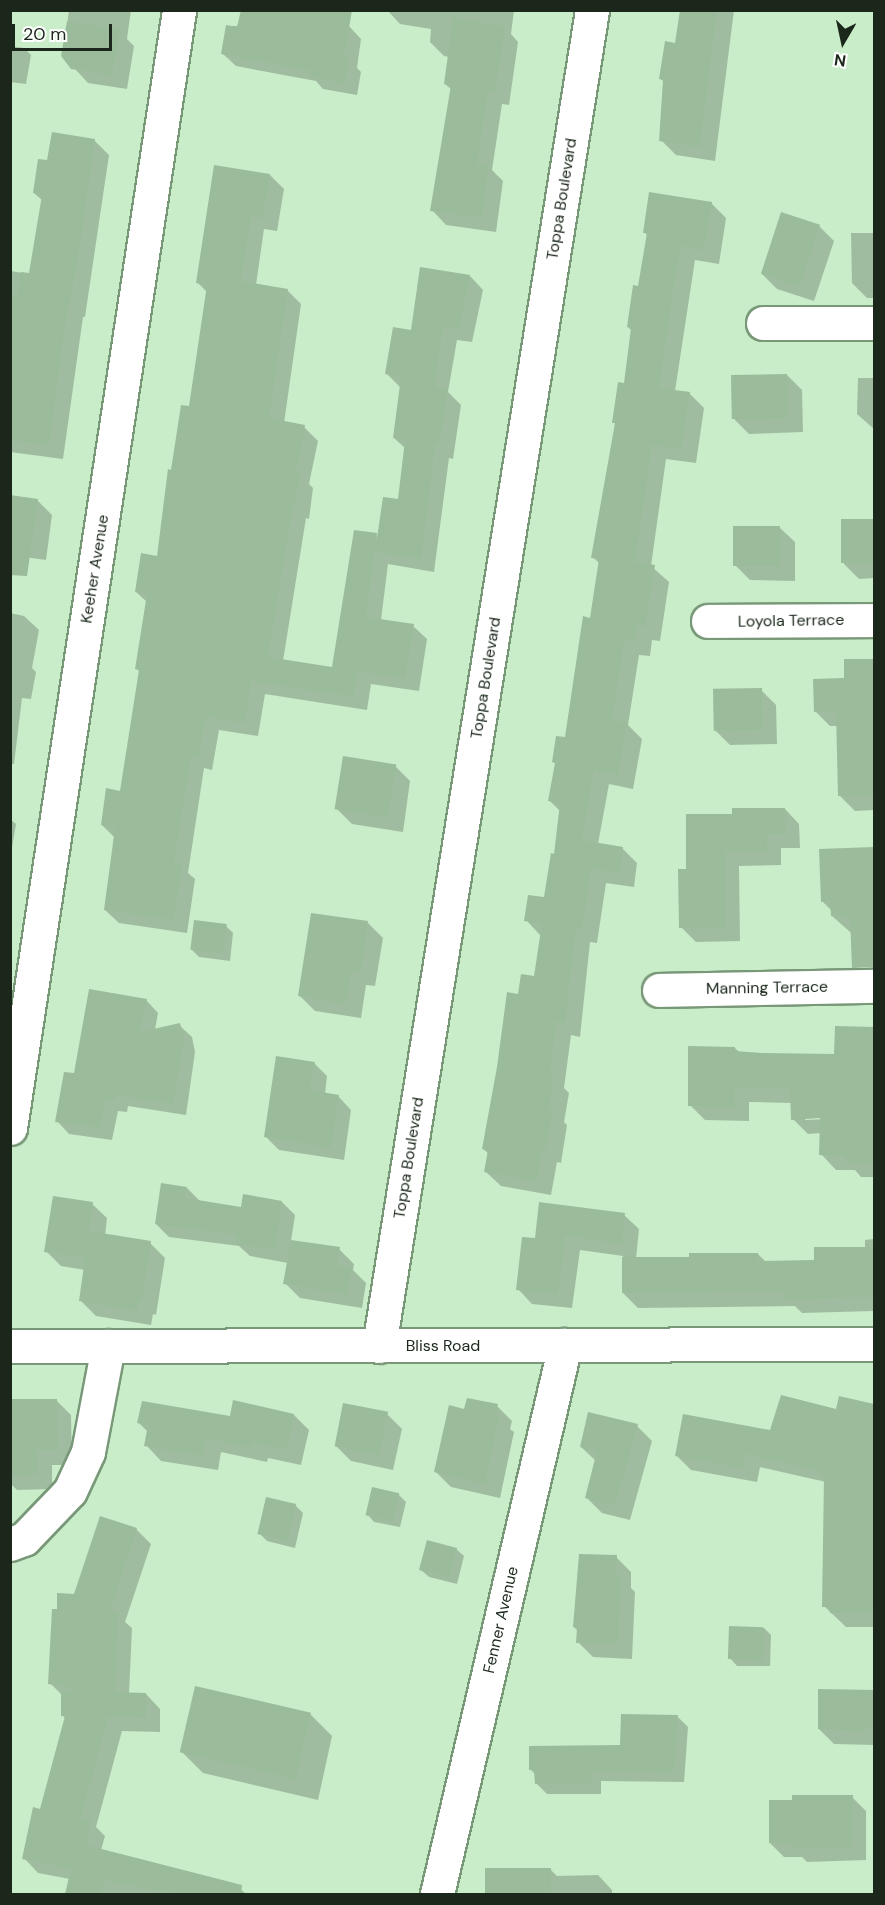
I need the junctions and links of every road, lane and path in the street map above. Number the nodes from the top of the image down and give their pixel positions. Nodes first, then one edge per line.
1 (179, 10) edge
2 (592, 10) edge
3 (874, 323) edge
4 (763, 324) dead end
5 (874, 620) edge
6 (708, 621) dead end
7 (874, 986) edge
8 (659, 990) dead end
9 (10, 1128) edge
10 (874, 1344) edge
11 (565, 1345) junction
12 (10, 1346) edge
13 (108, 1346) junction
14 (379, 1346) junction
15 (10, 1544) edge
16 (437, 1894) edge

1 - 9 street, Keeher Avenue
2 - 14 street, Toppa Boulevard
3 - 4 street
5 - 6 street, Loyola Terrace
7 - 8 street, Manning Terrace
10 - 11 street, Bliss Road
11 - 14 street, Bliss Road
11 - 16 street, Fenner Avenue
12 - 13 street, Bliss Road
13 - 14 street, Bliss Road
13 - 15 street

